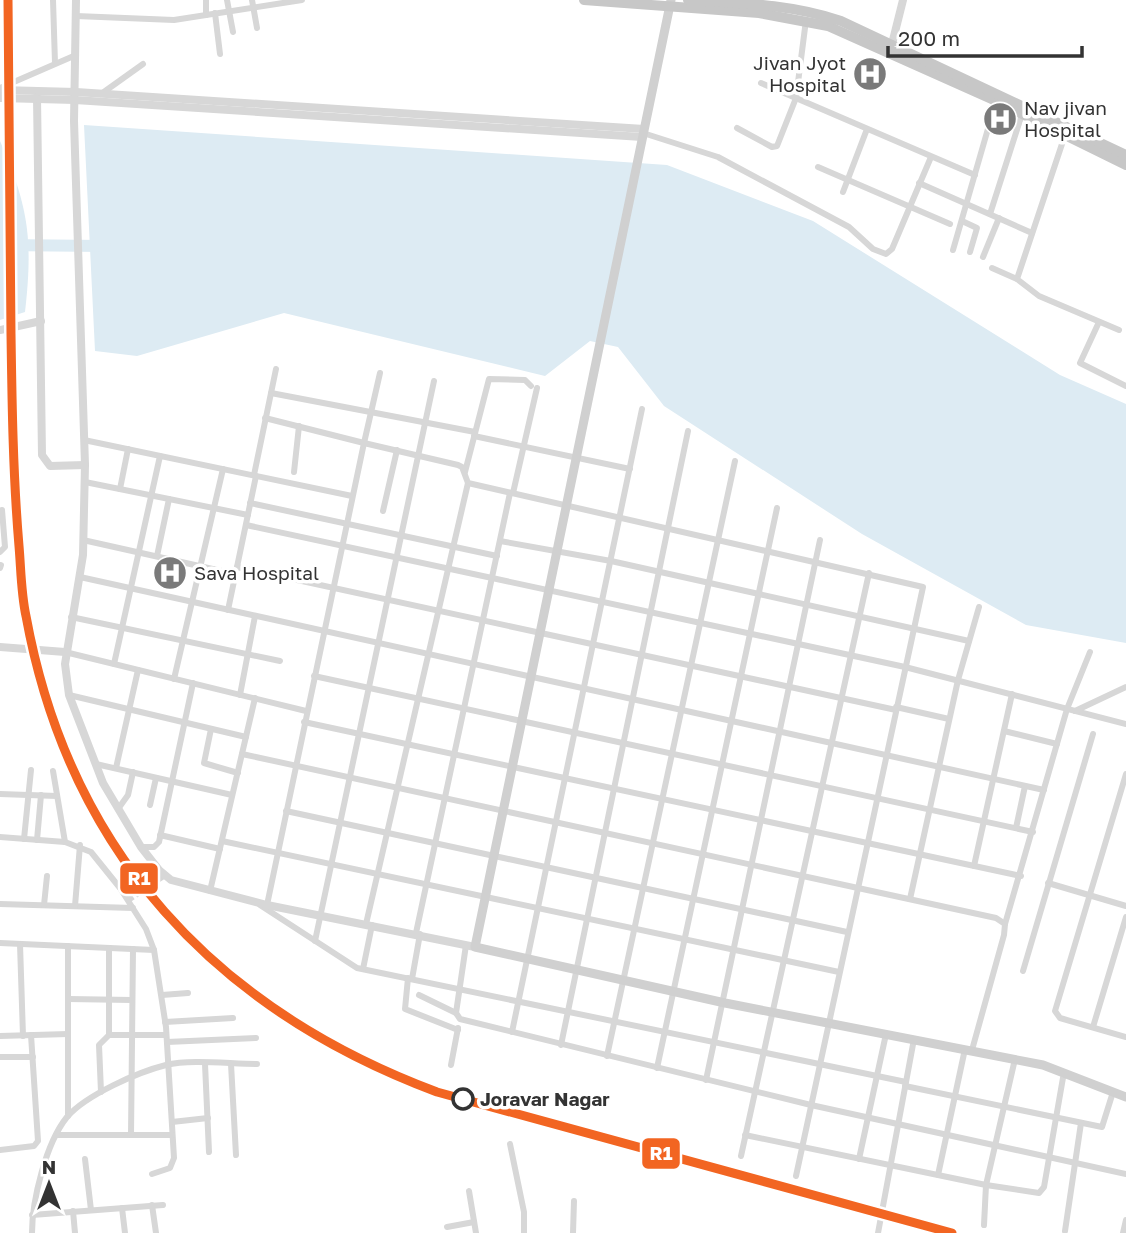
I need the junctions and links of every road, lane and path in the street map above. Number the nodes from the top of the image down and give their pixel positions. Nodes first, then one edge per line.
1 (53, 0) edge
2 (76, 0) edge
3 (206, 0) edge
4 (227, 0) edge
5 (301, 0) edge
6 (584, 0) edge
7 (688, 0) edge
8 (903, 0) edge
9 (276, 2) edge
10 (253, 3) edge
11 (670, 4) edge
12 (229, 10) junction
13 (215, 13) junction
14 (206, 15) junction
15 (76, 16) junction
16 (806, 20) junction
17 (257, 28) dead end
18 (233, 32) dead end
19 (891, 48) junction
20 (220, 54) dead end
21 (76, 55) junction
22 (55, 63) junction
23 (143, 64) dead end
24 (761, 83) dead end
25 (0, 89) edge
26 (101, 94) junction
27 (37, 95) junction
28 (75, 96) junction
29 (0, 98) edge
30 (796, 98) junction
31 (996, 101) junction
32 (229, 106) junction
33 (1023, 114) junction
34 (737, 128) dead end
35 (867, 129) junction
36 (643, 133) junction
37 (1065, 135) junction
38 (1126, 155) edge
39 (931, 157) junction
40 (1126, 165) edge
41 (818, 167) dead end
42 (975, 175) junction
43 (848, 179) junction
44 (919, 183) junction
45 (843, 192) dead end
46 (967, 204) junction
47 (910, 206) junction
48 (990, 214) junction
49 (999, 218) junction
50 (962, 221) junction
51 (950, 224) dead end
52 (1032, 233) junction
53 (953, 250) dead end
54 (970, 252) dead end
55 (983, 257) dead end
56 (992, 268) dead end
57 (1017, 279) junction
58 (41, 321) junction
59 (1099, 321) junction
60 (1119, 330) dead end
61 (0, 331) edge
62 (276, 369) dead end
63 (380, 373) dead end
64 (434, 381) dead end
65 (1126, 386) edge
66 (271, 393) junction
67 (642, 409) dead end
68 (371, 413) junction
69 (265, 418) junction
70 (425, 422) junction
71 (299, 426) junction
72 (688, 431) dead end
73 (475, 434) junction
74 (84, 440) junction
75 (364, 443) junction
76 (524, 447) junction
77 (128, 449) junction
78 (397, 450) junction
79 (418, 455) junction
80 (160, 456) junction
81 (576, 457) junction
82 (735, 461) dead end
83 (85, 466) junction
84 (223, 469) junction
85 (630, 469) junction
86 (294, 472) dead end
87 (465, 472) junction
88 (255, 475) junction
89 (85, 482) junction
90 (468, 483) junction
91 (120, 489) junction
92 (512, 493) junction
93 (152, 495) junction
94 (352, 496) junction
95 (169, 499) junction
96 (250, 503) junction
97 (566, 505) junction
98 (212, 507) junction
99 (777, 508) dead end
100 (2, 510) dead end
101 (383, 511) dead end
102 (248, 515) junction
103 (621, 518) junction
104 (348, 523) junction
105 (246, 525) junction
106 (670, 529) junction
107 (401, 535) junction
108 (719, 539) junction
109 (83, 540) junction
110 (820, 540) dead end
111 (500, 541) junction
112 (342, 546) junction
113 (453, 546) junction
114 (769, 550) junction
115 (0, 552) edge
116 (139, 552) junction
117 (556, 552) junction
118 (157, 556) junction
119 (497, 556) junction
120 (397, 557) junction
121 (611, 561) junction
122 (816, 561) junction
123 (200, 566) junction
124 (448, 568) junction
125 (236, 571) junction
126 (660, 572) junction
127 (869, 573) junction
128 (80, 577) junction
129 (492, 578) junction
130 (710, 583) junction
131 (333, 587) junction
132 (131, 589) junction
133 (548, 590) junction
134 (760, 593) junction
135 (388, 599) junction
136 (192, 602) junction
137 (603, 602) junction
138 (807, 604) junction
139 (979, 607) dead end
140 (228, 610) junction
141 (439, 610) junction
142 (652, 612) junction
143 (859, 615) junction
144 (255, 616) junction
145 (71, 617) junction
146 (483, 619) junction
147 (701, 623) junction
148 (914, 627) junction
149 (122, 628) junction
150 (323, 631) junction
151 (540, 631) junction
152 (751, 633) junction
153 (183, 640) junction
154 (969, 641) junction
155 (378, 643) junction
156 (594, 643) junction
157 (799, 644) junction
158 (0, 647) edge
159 (65, 652) junction
160 (1090, 652) dead end
161 (248, 654) junction
162 (643, 654) junction
163 (429, 655) junction
164 (850, 655) junction
165 (280, 661) dead end
166 (114, 664) junction
167 (474, 664) junction
168 (692, 665) junction
169 (905, 667) junction
170 (138, 670) junction
171 (314, 676) junction
172 (742, 676) junction
173 (530, 677) junction
174 (174, 679) junction
175 (958, 680) junction
176 (193, 683) junction
177 (790, 687) junction
178 (1126, 687) edge
179 (369, 688) junction
180 (584, 689) junction
181 (1012, 694) junction
182 (69, 695) junction
183 (240, 695) junction
184 (255, 698) junction
185 (419, 698) junction
186 (840, 698) junction
187 (633, 699) junction
188 (464, 708) junction
189 (896, 709) junction
190 (1067, 709) junction
191 (130, 710) junction
192 (683, 710) junction
193 (306, 711) junction
194 (1075, 712) junction
195 (949, 719) junction
196 (521, 720) junction
197 (733, 721) junction
198 (304, 722) junction
199 (184, 723) junction
200 (1126, 724) edge
201 (211, 729) junction
202 (1004, 731) junction
203 (575, 732) junction
204 (781, 732) junction
205 (359, 734) junction
206 (1093, 734) dead end
207 (246, 737) junction
208 (624, 743) junction
209 (830, 743) junction
210 (409, 744) junction
211 (1057, 744) junction
212 (242, 754) junction
213 (455, 754) junction
214 (673, 754) junction
215 (886, 755) junction
216 (96, 764) junction
217 (724, 765) junction
218 (295, 766) junction
219 (511, 766) junction
220 (937, 766) junction
221 (116, 768) junction
222 (31, 771) dead end
223 (53, 771) dead end
224 (133, 772) junction
225 (238, 772) junction
226 (1126, 774) edge
227 (772, 775) junction
228 (156, 778) junction
229 (350, 778) junction
230 (565, 778) junction
231 (994, 779) junction
232 (172, 781) junction
233 (820, 786) junction
234 (1025, 786) junction
235 (614, 788) junction
236 (398, 789) junction
237 (1044, 790) junction
238 (0, 794) edge
239 (29, 795) junction
240 (41, 795) junction
241 (232, 795) junction
242 (57, 796) junction
243 (876, 798) junction
244 (445, 799) junction
245 (664, 799) junction
246 (150, 805) dead end
247 (118, 809) junction
248 (714, 810) junction
249 (929, 810) junction
250 (286, 811) junction
251 (502, 812) junction
252 (762, 820) junction
253 (984, 821) junction
254 (340, 823) junction
255 (555, 823) junction
256 (1016, 828) junction
257 (810, 830) junction
258 (1033, 832) junction
259 (388, 833) junction
260 (604, 834) junction
261 (160, 835) junction
262 (0, 837) edge
263 (24, 839) junction
264 (37, 840) junction
265 (222, 841) junction
266 (65, 842) junction
267 (866, 842) junction
268 (436, 843) junction
269 (654, 844) junction
270 (79, 845) junction
271 (141, 847) junction
272 (220, 849) junction
273 (278, 853) junction
274 (919, 854) junction
275 (705, 855) junction
276 (492, 856) junction
277 (331, 864) junction
278 (752, 865) junction
279 (974, 866) junction
280 (547, 867) junction
281 (378, 874) junction
282 (800, 875) junction
283 (47, 876) dead end
284 (1021, 876) junction
285 (595, 878) junction
286 (1048, 883) junction
287 (427, 884) junction
288 (856, 887) junction
289 (645, 888) junction
290 (210, 891) junction
291 (1090, 895) junction
292 (484, 896) junction
293 (695, 899) junction
294 (910, 899) junction
295 (256, 902) junction
296 (0, 904) edge
297 (44, 905) junction
298 (267, 905) junction
299 (75, 906) junction
300 (1126, 906) edge
301 (132, 908) junction
302 (539, 908) junction
303 (743, 909) junction
304 (319, 915) junction
305 (1126, 916) edge
306 (587, 918) junction
307 (791, 920) junction
308 (369, 924) junction
309 (1005, 924) junction
310 (636, 929) junction
311 (847, 932) junction
312 (418, 934) junction
313 (687, 940) junction
314 (315, 941) junction
315 (0, 943) edge
316 (20, 944) junction
317 (68, 946) junction
318 (471, 946) junction
319 (109, 948) junction
320 (133, 949) junction
321 (154, 950) junction
322 (735, 950) junction
323 (529, 960) junction
324 (783, 960) junction
325 (363, 969) junction
326 (577, 970) junction
327 (1023, 971) dead end
328 (839, 972) junction
329 (410, 979) junction
330 (624, 981) junction
331 (460, 988) junction
332 (187, 993) dead end
333 (676, 993) junction
334 (419, 995) dead end
335 (162, 996) junction
336 (68, 999) junction
337 (108, 1000) junction
338 (132, 1000) junction
339 (519, 1000) junction
340 (724, 1003) junction
341 (568, 1010) junction
342 (772, 1013) junction
343 (458, 1016) junction
344 (233, 1018) dead end
345 (615, 1021) junction
346 (165, 1022) junction
347 (829, 1023) junction
348 (1093, 1027) junction
349 (458, 1030) junction
350 (512, 1032) junction
351 (666, 1032) junction
352 (68, 1034) junction
353 (131, 1034) junction
354 (886, 1034) junction
355 (32, 1035) junction
356 (109, 1035) junction
357 (0, 1036) edge
358 (23, 1036) junction
359 (1126, 1037) edge
360 (167, 1038) junction
361 (257, 1038) dead end
362 (914, 1039) junction
363 (715, 1043) junction
364 (561, 1045) junction
365 (968, 1050) junction
366 (764, 1053) junction
367 (33, 1056) junction
368 (607, 1056) junction
369 (0, 1057) edge
370 (1015, 1059) junction
371 (169, 1064) junction
372 (205, 1064) junction
373 (231, 1064) junction
374 (257, 1064) dead end
375 (451, 1065) dead end
376 (820, 1066) junction
377 (657, 1068) junction
378 (1064, 1072) junction
379 (876, 1077) junction
380 (130, 1080) junction
381 (706, 1080) junction
382 (906, 1084) junction
383 (755, 1092) junction
384 (1114, 1092) junction
385 (101, 1093) junction
386 (955, 1096) junction
387 (1126, 1097) edge
388 (811, 1105) junction
389 (1004, 1106) junction
390 (68, 1116) junction
391 (208, 1118) junction
392 (868, 1118) junction
393 (1056, 1118) junction
394 (172, 1122) junction
395 (1081, 1122) junction
396 (898, 1124) junction
397 (57, 1135) junction
398 (131, 1135) junction
399 (172, 1135) junction
400 (746, 1135) junction
401 (946, 1135) junction
402 (510, 1144) dead end
403 (995, 1146) junction
404 (802, 1148) junction
405 (0, 1150) edge
406 (209, 1152) dead end
407 (236, 1154) dead end
408 (741, 1156) dead end
409 (85, 1158) dead end
410 (859, 1159) junction
411 (1049, 1159) junction
412 (1074, 1164) junction
413 (891, 1166) junction
414 (152, 1174) dead end
415 (1126, 1174) edge
416 (937, 1175) junction
417 (796, 1176) dead end
418 (986, 1185) junction
419 (469, 1191) dead end
420 (574, 1201) dead end
421 (152, 1205) junction
422 (163, 1205) dead end
423 (122, 1208) junction
424 (91, 1210) junction
425 (73, 1212) junction
426 (32, 1215) junction
427 (1126, 1220) edge
428 (474, 1222) junction
429 (984, 1225) dead end
430 (447, 1227) dead end
431 (1065, 1231) dead end
432 (32, 1233) edge
433 (75, 1233) edge
434 (125, 1233) edge
435 (156, 1233) edge
436 (476, 1233) edge
437 (524, 1233) edge
438 (573, 1233) edge
439 (878, 1233) edge
440 (1123, 1233) edge

1 - 22 street
2 - 15 street
3 - 14 street
4 - 12 street
5 - 9 street
6 - 11 highway
7 - 19 highway
8 - 19 street
9 - 10 street
10 - 12 street
10 - 17 street
11 - 16 highway
11 - 36 main road
12 - 13 street
12 - 18 street
13 - 14 street
13 - 20 street
14 - 15 street
15 - 21 street
16 - 19 highway
16 - 30 street
19 - 31 highway
19 - 38 highway
21 - 22 street
21 - 28 street
22 - 25 street
23 - 26 street
24 - 30 street
25 - 27 street
26 - 28 street
26 - 32 street
27 - 28 street
27 - 29 street
27 - 58 street
28 - 32 street
28 - 74 street
30 - 34 street
30 - 35 street
31 - 33 highway
31 - 42 street
32 - 36 street
33 - 37 highway
33 - 48 street
35 - 39 street
35 - 43 street
36 - 47 street
36 - 81 main road
37 - 40 highway
37 - 52 street
39 - 42 street
39 - 44 street
41 - 43 street
42 - 46 street
43 - 45 street
43 - 47 street
44 - 46 street
44 - 47 street
46 - 48 street
46 - 50 street
47 - 51 street
48 - 49 street
49 - 52 street
49 - 55 street
50 - 53 street
50 - 54 street
52 - 57 street
56 - 57 street
57 - 59 street
58 - 61 street
58 - 83 street
59 - 60 street
59 - 65 street
62 - 66 street
63 - 68 street
64 - 70 street
66 - 68 street
66 - 69 street
67 - 85 street
68 - 70 street
68 - 75 street
69 - 71 street
69 - 88 street
70 - 73 street
70 - 79 street
71 - 75 street
71 - 86 street
72 - 106 street
73 - 76 street
73 - 76 street
73 - 87 street
74 - 77 street
74 - 83 street
75 - 78 street
75 - 94 street
76 - 81 street
76 - 92 street
77 - 80 street
77 - 91 street
78 - 79 street
78 - 101 street
79 - 87 street
79 - 107 street
80 - 84 street
80 - 93 street
81 - 85 street
81 - 97 main road
82 - 108 street
83 - 89 street
84 - 88 street
84 - 98 street
85 - 103 street
87 - 90 street
88 - 94 street
88 - 96 street
89 - 91 street
89 - 109 street
90 - 92 street
90 - 113 street
91 - 93 street
92 - 97 street
92 - 111 street
93 - 95 street
93 - 116 street
94 - 104 street
95 - 98 street
95 - 118 street
96 - 102 street
96 - 104 street
97 - 103 street
97 - 117 main road
98 - 102 street
98 - 123 street
99 - 114 street
100 - 115 street
102 - 105 street
103 - 106 street
103 - 121 street
104 - 107 street
104 - 112 street
105 - 112 street
105 - 125 street
106 - 108 street
106 - 126 street
107 - 113 street
107 - 120 street
108 - 114 street
108 - 130 street
109 - 116 street
109 - 128 street
110 - 122 street
111 - 117 street
111 - 119 street
112 - 120 street
112 - 131 street
113 - 119 street
113 - 124 street
114 - 122 street
114 - 134 street
116 - 118 street
116 - 132 street
117 - 121 street
117 - 133 main road
118 - 123 street
119 - 129 street
120 - 124 street
120 - 135 street
121 - 126 street
121 - 137 street
122 - 127 street
122 - 138 street
123 - 125 street
123 - 136 street
124 - 129 street
124 - 141 street
125 - 131 street
125 - 140 street
126 - 130 street
126 - 142 street
127 - 143 street
127 - 148 street
128 - 132 street
128 - 145 street
129 - 133 street
129 - 146 street
130 - 134 street
130 - 147 street
131 - 135 street
131 - 150 street
132 - 136 street
132 - 149 street
133 - 137 street
133 - 151 main road
134 - 138 street
134 - 152 street
135 - 141 street
135 - 155 street
136 - 140 street
136 - 153 street
137 - 142 street
137 - 156 street
138 - 143 street
138 - 157 street
139 - 154 street
140 - 144 street
141 - 146 street
141 - 163 street
142 - 147 street
142 - 162 street
143 - 148 street
143 - 164 street
144 - 150 street
144 - 161 street
145 - 149 street
145 - 159 street
146 - 151 street
146 - 167 street
147 - 152 street
147 - 168 street
148 - 154 street
148 - 169 street
149 - 153 street
149 - 166 street
150 - 155 street
150 - 171 street
151 - 156 street
151 - 173 main road
152 - 157 street
152 - 172 street
153 - 161 street
153 - 174 street
154 - 175 street
155 - 163 street
155 - 179 street
156 - 162 street
156 - 180 street
157 - 164 street
157 - 177 street
158 - 159 street
159 - 166 street
159 - 182 street
160 - 190 street
161 - 165 street
161 - 183 street
162 - 168 street
162 - 187 street
163 - 167 street
163 - 185 street
164 - 169 street
164 - 186 street
166 - 170 street
167 - 173 street
167 - 188 street
168 - 172 street
168 - 192 street
169 - 175 street
169 - 189 street
170 - 174 street
170 - 191 street
171 - 179 street
171 - 193 street
172 - 177 street
172 - 197 street
173 - 180 street
173 - 196 main road
174 - 176 street
175 - 181 street
175 - 195 street
176 - 183 street
176 - 199 street
177 - 186 street
177 - 204 street
178 - 194 street
179 - 185 street
179 - 205 street
180 - 187 street
180 - 203 street
181 - 190 street
181 - 202 street
182 - 191 street
182 - 216 street
183 - 184 street
184 - 193 street
184 - 207 street
185 - 188 street
185 - 210 street
186 - 189 street
186 - 209 street
187 - 192 street
187 - 208 street
188 - 196 street
188 - 213 street
189 - 195 street
189 - 215 street
190 - 194 street
190 - 211 street
191 - 199 street
191 - 221 street
192 - 197 street
192 - 214 street
193 - 198 street
194 - 200 street
195 - 220 street
196 - 203 street
196 - 219 main road
197 - 204 street
197 - 217 street
198 - 205 street
198 - 218 street
199 - 201 street
199 - 232 street
201 - 207 street
201 - 225 street
202 - 211 street
202 - 231 street
203 - 208 street
203 - 230 street
204 - 209 street
204 - 227 street
205 - 210 street
205 - 229 street
206 - 286 street
207 - 212 street
208 - 214 street
208 - 235 street
209 - 215 street
209 - 233 street
210 - 213 street
210 - 236 street
211 - 237 street
212 - 218 street
212 - 225 street
213 - 219 street
213 - 244 street
214 - 217 street
214 - 245 street
215 - 220 street
215 - 243 street
216 - 221 street
216 - 247 street
217 - 227 street
217 - 248 street
218 - 229 street
218 - 250 street
219 - 230 street
219 - 251 main road
220 - 231 street
220 - 249 street
221 - 224 street
222 - 239 street
223 - 242 street
224 - 228 street
224 - 247 street
225 - 241 street
226 - 291 street
227 - 233 street
227 - 252 street
228 - 232 street
228 - 246 street
229 - 236 street
229 - 254 street
230 - 235 street
230 - 255 street
231 - 234 street
231 - 253 street
232 - 241 street
232 - 261 street
233 - 243 street
233 - 257 street
234 - 237 street
234 - 256 street
235 - 245 street
235 - 260 street
236 - 244 street
236 - 259 street
237 - 258 street
238 - 239 street
239 - 240 street
239 - 263 street
240 - 242 street
240 - 264 street
241 - 265 street
242 - 266 street
243 - 249 street
243 - 267 street
244 - 251 street
244 - 268 street
245 - 248 street
245 - 269 street
247 - 271 street
248 - 252 street
248 - 275 street
249 - 253 street
249 - 274 street
250 - 254 street
250 - 273 street
251 - 255 street
251 - 276 main road
252 - 257 street
252 - 278 street
253 - 256 street
253 - 279 street
254 - 259 street
254 - 277 street
255 - 260 street
255 - 280 street
256 - 258 street
257 - 267 street
257 - 282 street
258 - 284 street
259 - 268 street
259 - 281 street
260 - 269 street
260 - 285 street
261 - 271 street
261 - 272 street
262 - 263 street
263 - 264 street
264 - 266 street
265 - 272 street
265 - 273 street
266 - 270 street
267 - 274 street
267 - 288 street
268 - 276 street
268 - 287 street
269 - 275 street
269 - 289 street
270 - 299 street
270 - 301 street
271 - 290 street
272 - 290 street
273 - 277 street
273 - 298 street
274 - 279 street
274 - 294 street
275 - 278 street
275 - 293 street
276 - 280 street
276 - 292 main road
277 - 281 street
277 - 304 street
278 - 282 street
278 - 303 street
279 - 284 street
280 - 285 street
280 - 302 street
281 - 287 street
281 - 308 street
282 - 288 street
282 - 307 street
283 - 297 street
284 - 309 street
285 - 289 street
285 - 306 street
286 - 291 street
286 - 327 street
287 - 292 street
287 - 312 street
288 - 294 street
288 - 311 street
289 - 293 street
289 - 310 street
290 - 295 street
291 - 300 street
291 - 348 street
292 - 302 street
292 - 318 main road
293 - 303 street
293 - 313 street
294 - 309 street
295 - 298 street
295 - 314 street
296 - 297 street
297 - 299 street
298 - 304 street
299 - 301 street
301 - 321 street
302 - 306 street
302 - 323 street
303 - 307 street
303 - 322 street
304 - 308 street
304 - 314 street
305 - 348 street
306 - 310 street
306 - 326 street
307 - 311 street
307 - 324 street
308 - 312 street
308 - 325 street
309 - 365 street
310 - 313 street
310 - 330 street
311 - 328 street
312 - 318 street
312 - 329 street
313 - 322 street
313 - 333 street
314 - 325 street
315 - 316 street
316 - 317 street
316 - 358 street
317 - 319 street
317 - 336 street
318 - 323 main road
318 - 331 street
319 - 320 street
319 - 337 street
320 - 321 street
320 - 338 street
321 - 335 street
322 - 324 street
322 - 340 street
323 - 326 main road
323 - 339 street
324 - 328 street
324 - 342 street
325 - 329 street
326 - 330 main road
326 - 341 street
328 - 347 street
329 - 331 street
329 - 349 street
330 - 333 main road
330 - 345 street
331 - 339 street
331 - 343 street
332 - 335 street
333 - 340 main road
333 - 351 street
334 - 343 street
335 - 346 street
336 - 337 street
336 - 352 street
337 - 338 street
337 - 356 street
338 - 353 street
339 - 341 street
339 - 350 street
340 - 342 main road
340 - 363 street
341 - 345 street
341 - 364 street
342 - 347 main road
342 - 366 street
343 - 349 street
343 - 350 street
344 - 346 street
345 - 351 street
345 - 368 street
346 - 360 street
347 - 354 main road
347 - 376 street
348 - 359 street
349 - 375 street
350 - 364 street
351 - 363 street
351 - 377 street
352 - 355 street
352 - 390 street
353 - 356 street
353 - 360 street
353 - 380 street
354 - 362 main road
354 - 379 street
355 - 358 street
355 - 367 street
356 - 385 street
357 - 358 street
360 - 361 street
360 - 371 street
362 - 365 main road
362 - 382 street
363 - 366 street
363 - 381 street
364 - 368 street
365 - 370 main road
365 - 386 street
366 - 376 street
366 - 383 street
367 - 369 street
367 - 405 street
368 - 377 street
370 - 378 main road
370 - 389 street
371 - 372 street
371 - 380 street
371 - 394 street
372 - 373 street
372 - 391 street
373 - 374 street
373 - 407 street
376 - 379 street
376 - 388 street
377 - 381 street
378 - 384 main road
378 - 393 street
379 - 382 street
379 - 392 street
380 - 385 street
380 - 398 street
381 - 383 street
382 - 386 street
382 - 396 street
383 - 388 street
383 - 400 street
384 - 387 main road
384 - 395 street
385 - 390 street
386 - 389 street
386 - 401 street
388 - 392 street
388 - 404 street
389 - 393 street
389 - 403 street
390 - 397 street
391 - 394 street
391 - 406 street
392 - 396 street
392 - 410 street
393 - 395 street
393 - 411 street
394 - 399 street
395 - 412 street
396 - 401 street
396 - 413 street
397 - 398 street
397 - 426 street
398 - 399 street
399 - 414 street
400 - 404 street
400 - 408 street
401 - 403 street
401 - 416 street
402 - 437 street
403 - 411 street
403 - 418 street
404 - 410 street
404 - 417 street
409 - 424 street
410 - 413 street
411 - 412 street
411 - 418 street
412 - 415 street
412 - 431 street
413 - 416 street
413 - 439 street
416 - 418 street
418 - 429 street
419 - 428 street
420 - 438 street
421 - 422 street
421 - 423 street
421 - 435 street
423 - 424 street
423 - 434 street
424 - 425 street
425 - 426 street
425 - 433 street
426 - 432 street
427 - 440 street
428 - 430 street
428 - 436 street

